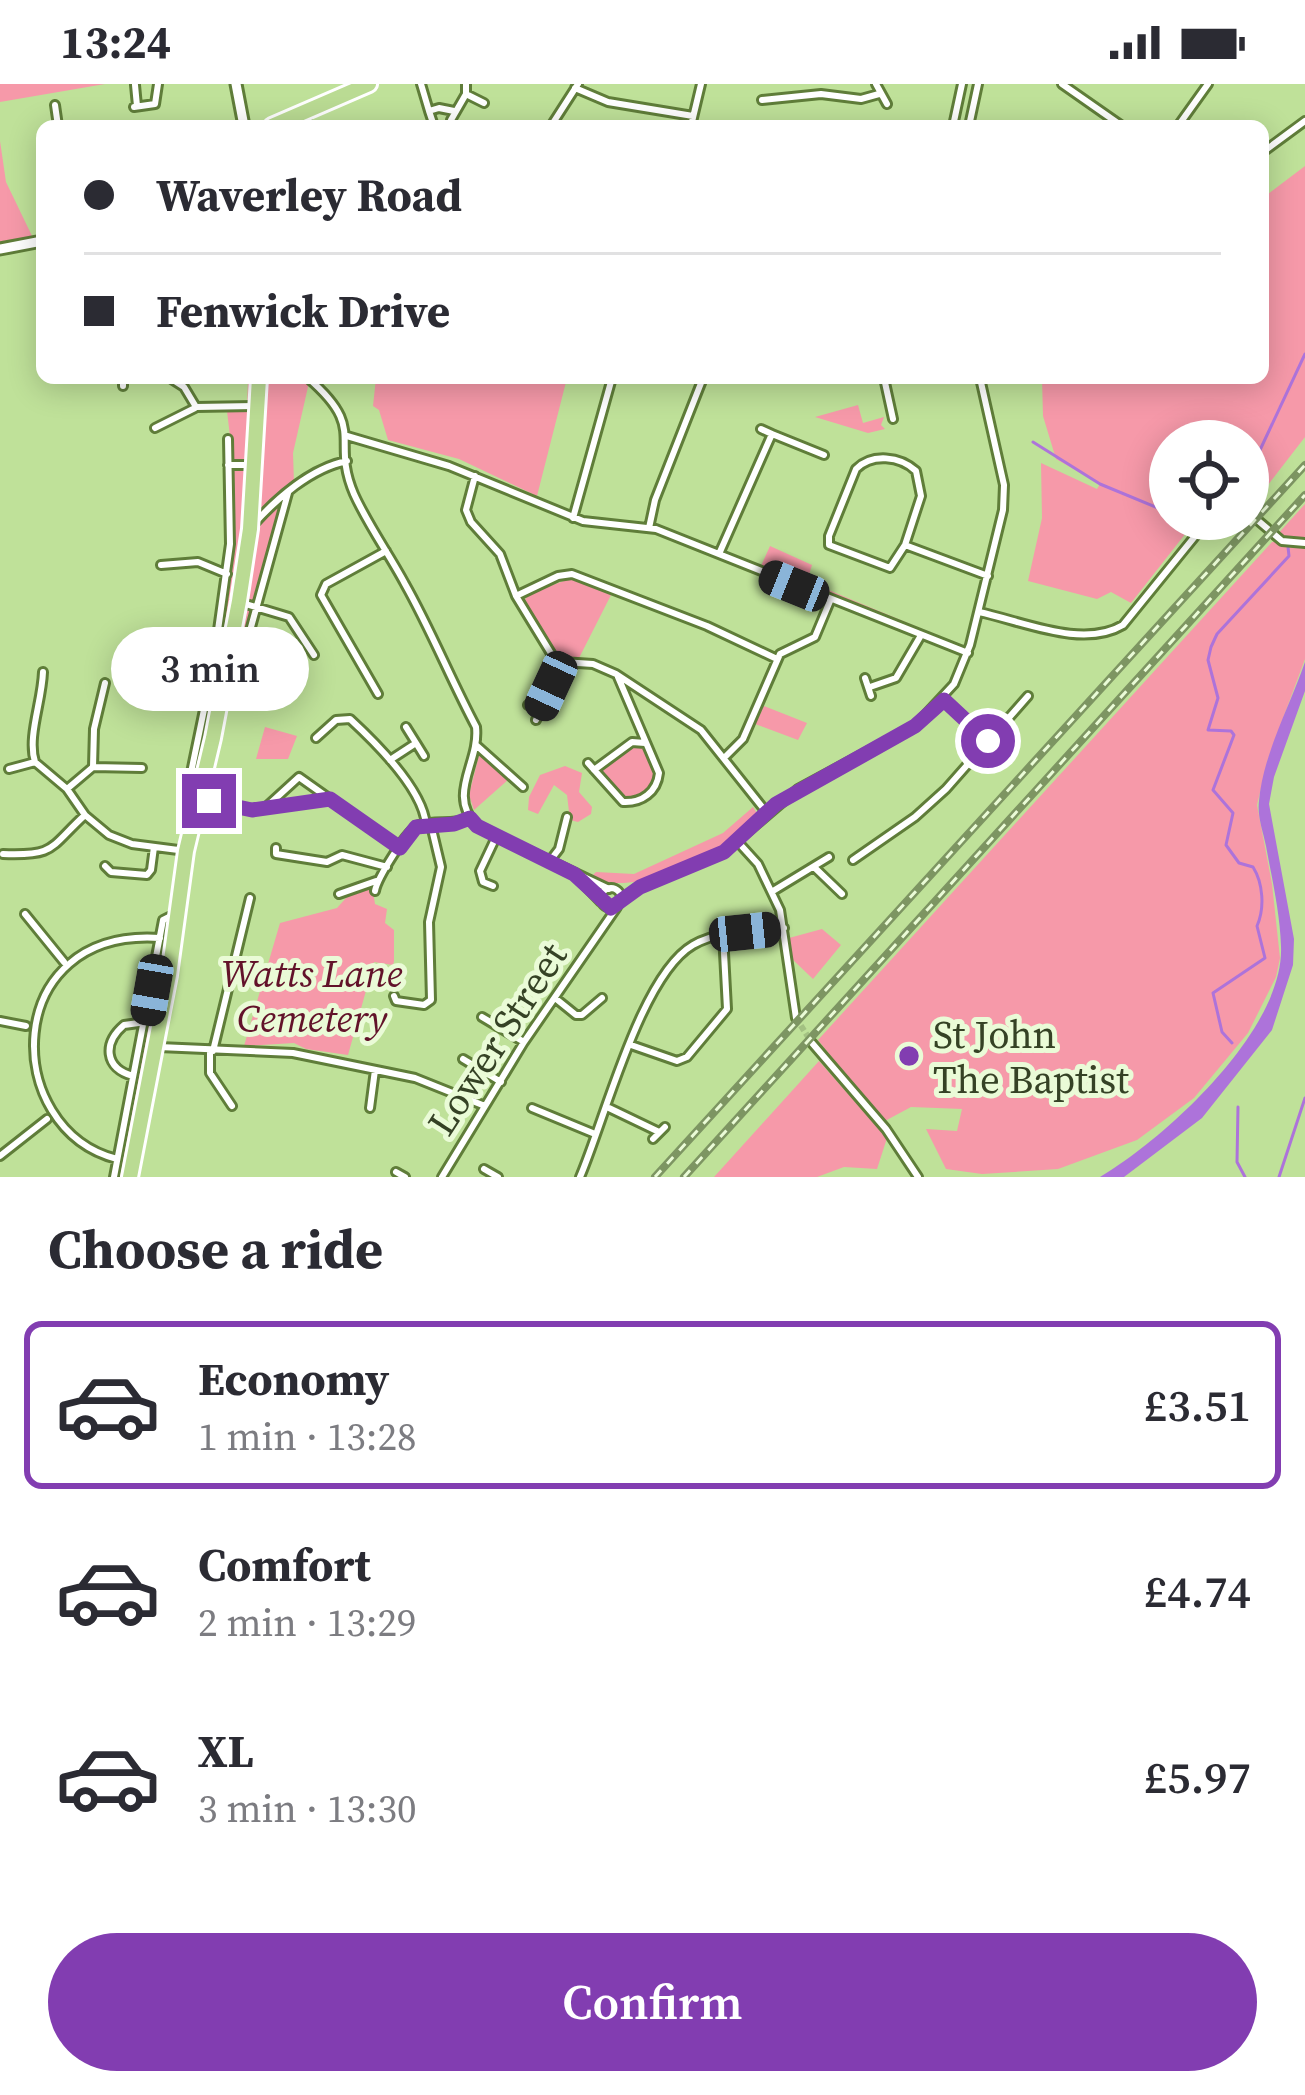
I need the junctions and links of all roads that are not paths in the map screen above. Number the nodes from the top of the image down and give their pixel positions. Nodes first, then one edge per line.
1 (158, 84) edge
2 (236, 84) edge
3 (421, 84) edge
4 (466, 84) edge
5 (700, 84) edge
6 (876, 84) edge
7 (962, 84) edge
8 (978, 84) edge
9 (1062, 84) edge
10 (1208, 84) edge
11 (364, 85) edge
12 (135, 86) edge
13 (577, 86) edge
14 (466, 94) junction
15 (879, 94) junction
16 (484, 103) dead end
17 (766, 103) dead end
18 (886, 104) dead end
19 (56, 105) dead end
20 (429, 111) junction
21 (57, 120) edge
22 (243, 120) edge
23 (307, 120) edge
24 (432, 120) edge
25 (555, 120) edge
26 (688, 120) edge
27 (692, 120) edge
28 (954, 120) edge
29 (970, 120) edge
30 (1113, 120) edge
31 (1182, 120) edge
32 (1305, 121) edge
33 (1269, 148) edge
34 (36, 243) edge
35 (0, 249) edge
36 (179, 384) edge
37 (259, 384) edge
38 (317, 384) edge
39 (610, 384) edge
40 (702, 384) edge
41 (885, 384) edge
42 (980, 384) edge
43 (257, 406) junction
44 (196, 407) junction
45 (893, 420) dead end
46 (155, 428) dead end
47 (761, 429) dead end
48 (772, 434) junction
49 (346, 436) junction
50 (228, 439) dead end
51 (818, 456) dead end
52 (346, 461) junction
53 (228, 465) junction
54 (254, 466) junction
55 (476, 476) junction
56 (288, 493) junction
57 (253, 496) junction
58 (269, 506) junction
59 (573, 518) junction
60 (649, 527) junction
61 (1269, 531) edge
62 (249, 537) junction
63 (1192, 540) edge
64 (1305, 543) edge
65 (230, 544) junction
66 (905, 545) junction
67 (386, 550) junction
68 (719, 554) junction
69 (161, 565) dead end
70 (227, 574) junction
71 (988, 576) junction
72 (517, 596) junction
73 (830, 601) junction
74 (239, 602) junction
75 (258, 605) junction
76 (979, 612) junction
77 (235, 621) junction
78 (218, 628) junction
79 (920, 637) junction
80 (148, 638) dead end
81 (216, 640) junction
82 (968, 653) junction
83 (314, 655) dead end
84 (777, 659) junction
85 (235, 661) junction
86 (562, 662) junction
87 (616, 674) junction
88 (39, 678) dead end
89 (865, 678) dead end
90 (108, 687) dead end
91 (221, 693) junction
92 (378, 694) dead end
93 (1028, 696) dead end
94 (944, 700) junction
95 (528, 705) dead end
96 (540, 710) junction
97 (536, 720) dead end
98 (638, 726) junction
99 (406, 727) dead end
100 (206, 737) junction
101 (316, 738) dead end
102 (988, 741) junction
103 (632, 742) junction
104 (416, 743) junction
105 (645, 743) junction
106 (476, 745) junction
107 (424, 756) dead end
108 (724, 758) junction
109 (390, 760) junction
110 (35, 762) junction
111 (93, 767) junction
112 (10, 769) dead end
113 (136, 770) dead end
114 (523, 787) dead end
115 (67, 789) junction
116 (198, 797) junction
117 (330, 799) junction
118 (264, 809) junction
119 (767, 814) junction
120 (85, 815) junction
121 (567, 817) dead end
122 (470, 818) junction
123 (203, 823) dead end
124 (429, 825) junction
125 (497, 835) junction
126 (738, 842) junction
127 (17, 844) dead end
128 (154, 846) junction
129 (276, 848) dead end
130 (400, 848) junction
131 (186, 850) junction
132 (3, 854) dead end
133 (16, 855) junction
134 (829, 857) dead end
135 (853, 860) dead end
136 (549, 862) junction
137 (387, 867) junction
138 (814, 867) junction
139 (108, 872) dead end
140 (574, 874) junction
141 (376, 881) junction
142 (493, 886) dead end
143 (640, 887) junction
144 (611, 889) junction
145 (374, 891) dead end
146 (773, 891) junction
147 (339, 894) dead end
148 (842, 895) dead end
149 (250, 898) dead end
150 (603, 904) junction
151 (618, 904) junction
152 (25, 914) dead end
153 (177, 915) junction
154 (784, 928) junction
155 (599, 931) junction
156 (723, 934) junction
157 (160, 938) junction
158 (64, 962) junction
159 (555, 998) junction
160 (602, 998) dead end
161 (394, 1000) dead end
162 (431, 1000) junction
163 (439, 1006) dead end
164 (482, 1017) dead end
165 (796, 1018) tunnel mouth
166 (0, 1021) edge
167 (146, 1022) junction
168 (26, 1026) junction
169 (25, 1042) dead end
170 (524, 1042) junction
171 (812, 1043) tunnel mouth
172 (155, 1046) junction
173 (631, 1046) junction
174 (212, 1052) junction
175 (463, 1059) dead end
176 (375, 1069) junction
177 (134, 1077) junction
178 (500, 1082) junction
179 (37, 1104) dead end
180 (232, 1106) dead end
181 (485, 1106) junction
182 (608, 1107) junction
183 (370, 1108) dead end
184 (532, 1108) dead end
185 (47, 1119) junction
186 (659, 1133) dead end
187 (597, 1135) junction
188 (0, 1156) edge
189 (117, 1159) junction
190 (484, 1169) dead end
191 (396, 1172) dead end
192 (114, 1177) edge
193 (130, 1177) edge
194 (405, 1177) edge
195 (442, 1177) edge
196 (498, 1177) edge
197 (580, 1177) edge
198 (918, 1177) edge

1 - 12 street
2 - 22 main road
3 - 20 street
4 - 14 street
5 - 27 street
6 - 15 street
7 - 28 street
8 - 29 street
9 - 30 street
10 - 31 street
11 - 23 highway
13 - 25 street
13 - 26 street
14 - 16 street
14 - 20 street
15 - 17 street
15 - 18 street
19 - 21 street
20 - 24 street
32 - 33 street
34 - 35 main road
36 - 44 street
37 - 43 highway
38 - 49 street
39 - 59 street
40 - 60 street
41 - 45 street
42 - 71 street
43 - 44 street
43 - 54 highway
44 - 46 street
47 - 48 street
48 - 51 street
48 - 68 street
49 - 52 street
49 - 55 street
50 - 53 street
52 - 56 street
52 - 67 street
53 - 54 street
53 - 65 street
54 - 57 highway
55 - 59 street
55 - 72 street
56 - 58 street
56 - 75 street
57 - 58 street
57 - 62 highway
58 - 62 street
59 - 60 street
60 - 68 street
61 - 64 street
62 - 65 street
62 - 74 highway
63 - 76 street
65 - 70 street
66 - 66 street
66 - 71 street
67 - 92 street
67 - 106 street
68 - 73 street
69 - 70 street
70 - 78 street
71 - 76 street
72 - 84 street
72 - 86 street
73 - 79 street
73 - 84 street
74 - 75 street
74 - 77 highway
75 - 83 street
75 - 85 street
76 - 82 street
77 - 78 street
77 - 85 highway
78 - 81 street
79 - 82 street
79 - 89 street
80 - 81 street
81 - 85 street
81 - 91 street
82 - 94 street
84 - 108 street
85 - 91 highway
86 - 87 street
86 - 96 street
87 - 98 street
87 - 108 street
88 - 110 street
90 - 111 street
91 - 100 highway
93 - 102 street
94 - 102 street
94 - 119 street
95 - 96 street
96 - 97 street
98 - 103 street
98 - 105 street
99 - 104 street
100 - 116 highway
100 - 116 street
101 - 109 street
102 - 135 street
103 - 105 street
103 - 105 street
104 - 107 street
104 - 109 street
106 - 114 street
106 - 122 street
108 - 119 street
109 - 124 street
110 - 112 street
110 - 115 street
111 - 113 street
111 - 115 street
115 - 120 street
116 - 118 street
116 - 123 street
116 - 131 highway
117 - 118 street
117 - 118 street
117 - 130 street
119 - 126 street
120 - 128 street
120 - 133 street
121 - 136 street
122 - 124 street
122 - 125 street
124 - 130 street
124 - 162 street
125 - 136 street
125 - 142 street
126 - 143 street
126 - 146 street
127 - 133 street
128 - 131 street
128 - 139 street
129 - 137 street
130 - 137 street
131 - 153 highway
132 - 133 street
134 - 138 street
136 - 140 street
137 - 141 street
138 - 146 street
138 - 148 street
140 - 144 street
140 - 150 street
141 - 145 street
141 - 147 street
143 - 144 street
143 - 151 street, Lower Street
144 - 150 street, Lower Street
144 - 151 street
146 - 154 street
149 - 174 street
150 - 151 street
150 - 155 street, Lower Street
151 - 155 street, Lower Street
152 - 158 street
153 - 157 street
153 - 172 highway
154 - 156 street
154 - 165 street
155 - 159 street, Lower Street
156 - 173 street
156 - 173 street
157 - 158 street
157 - 167 street
158 - 168 street
159 - 160 street
159 - 170 street, Lower Street
161 - 162 street
162 - 163 street
164 - 170 street
166 - 168 street
167 - 177 street
167 - 177 street
168 - 169 street
170 - 178 street, Lower Street
171 - 198 street
172 - 174 street
172 - 193 highway
173 - 182 street
174 - 176 street
174 - 180 street
175 - 178 street
176 - 181 street
176 - 183 street
177 - 189 street
178 - 181 street, Lower Street
179 - 185 street
181 - 195 street, Lower Street
182 - 186 street
182 - 187 street
184 - 187 street
185 - 188 street
185 - 189 street
187 - 197 street
189 - 192 street
190 - 196 street
191 - 194 street

